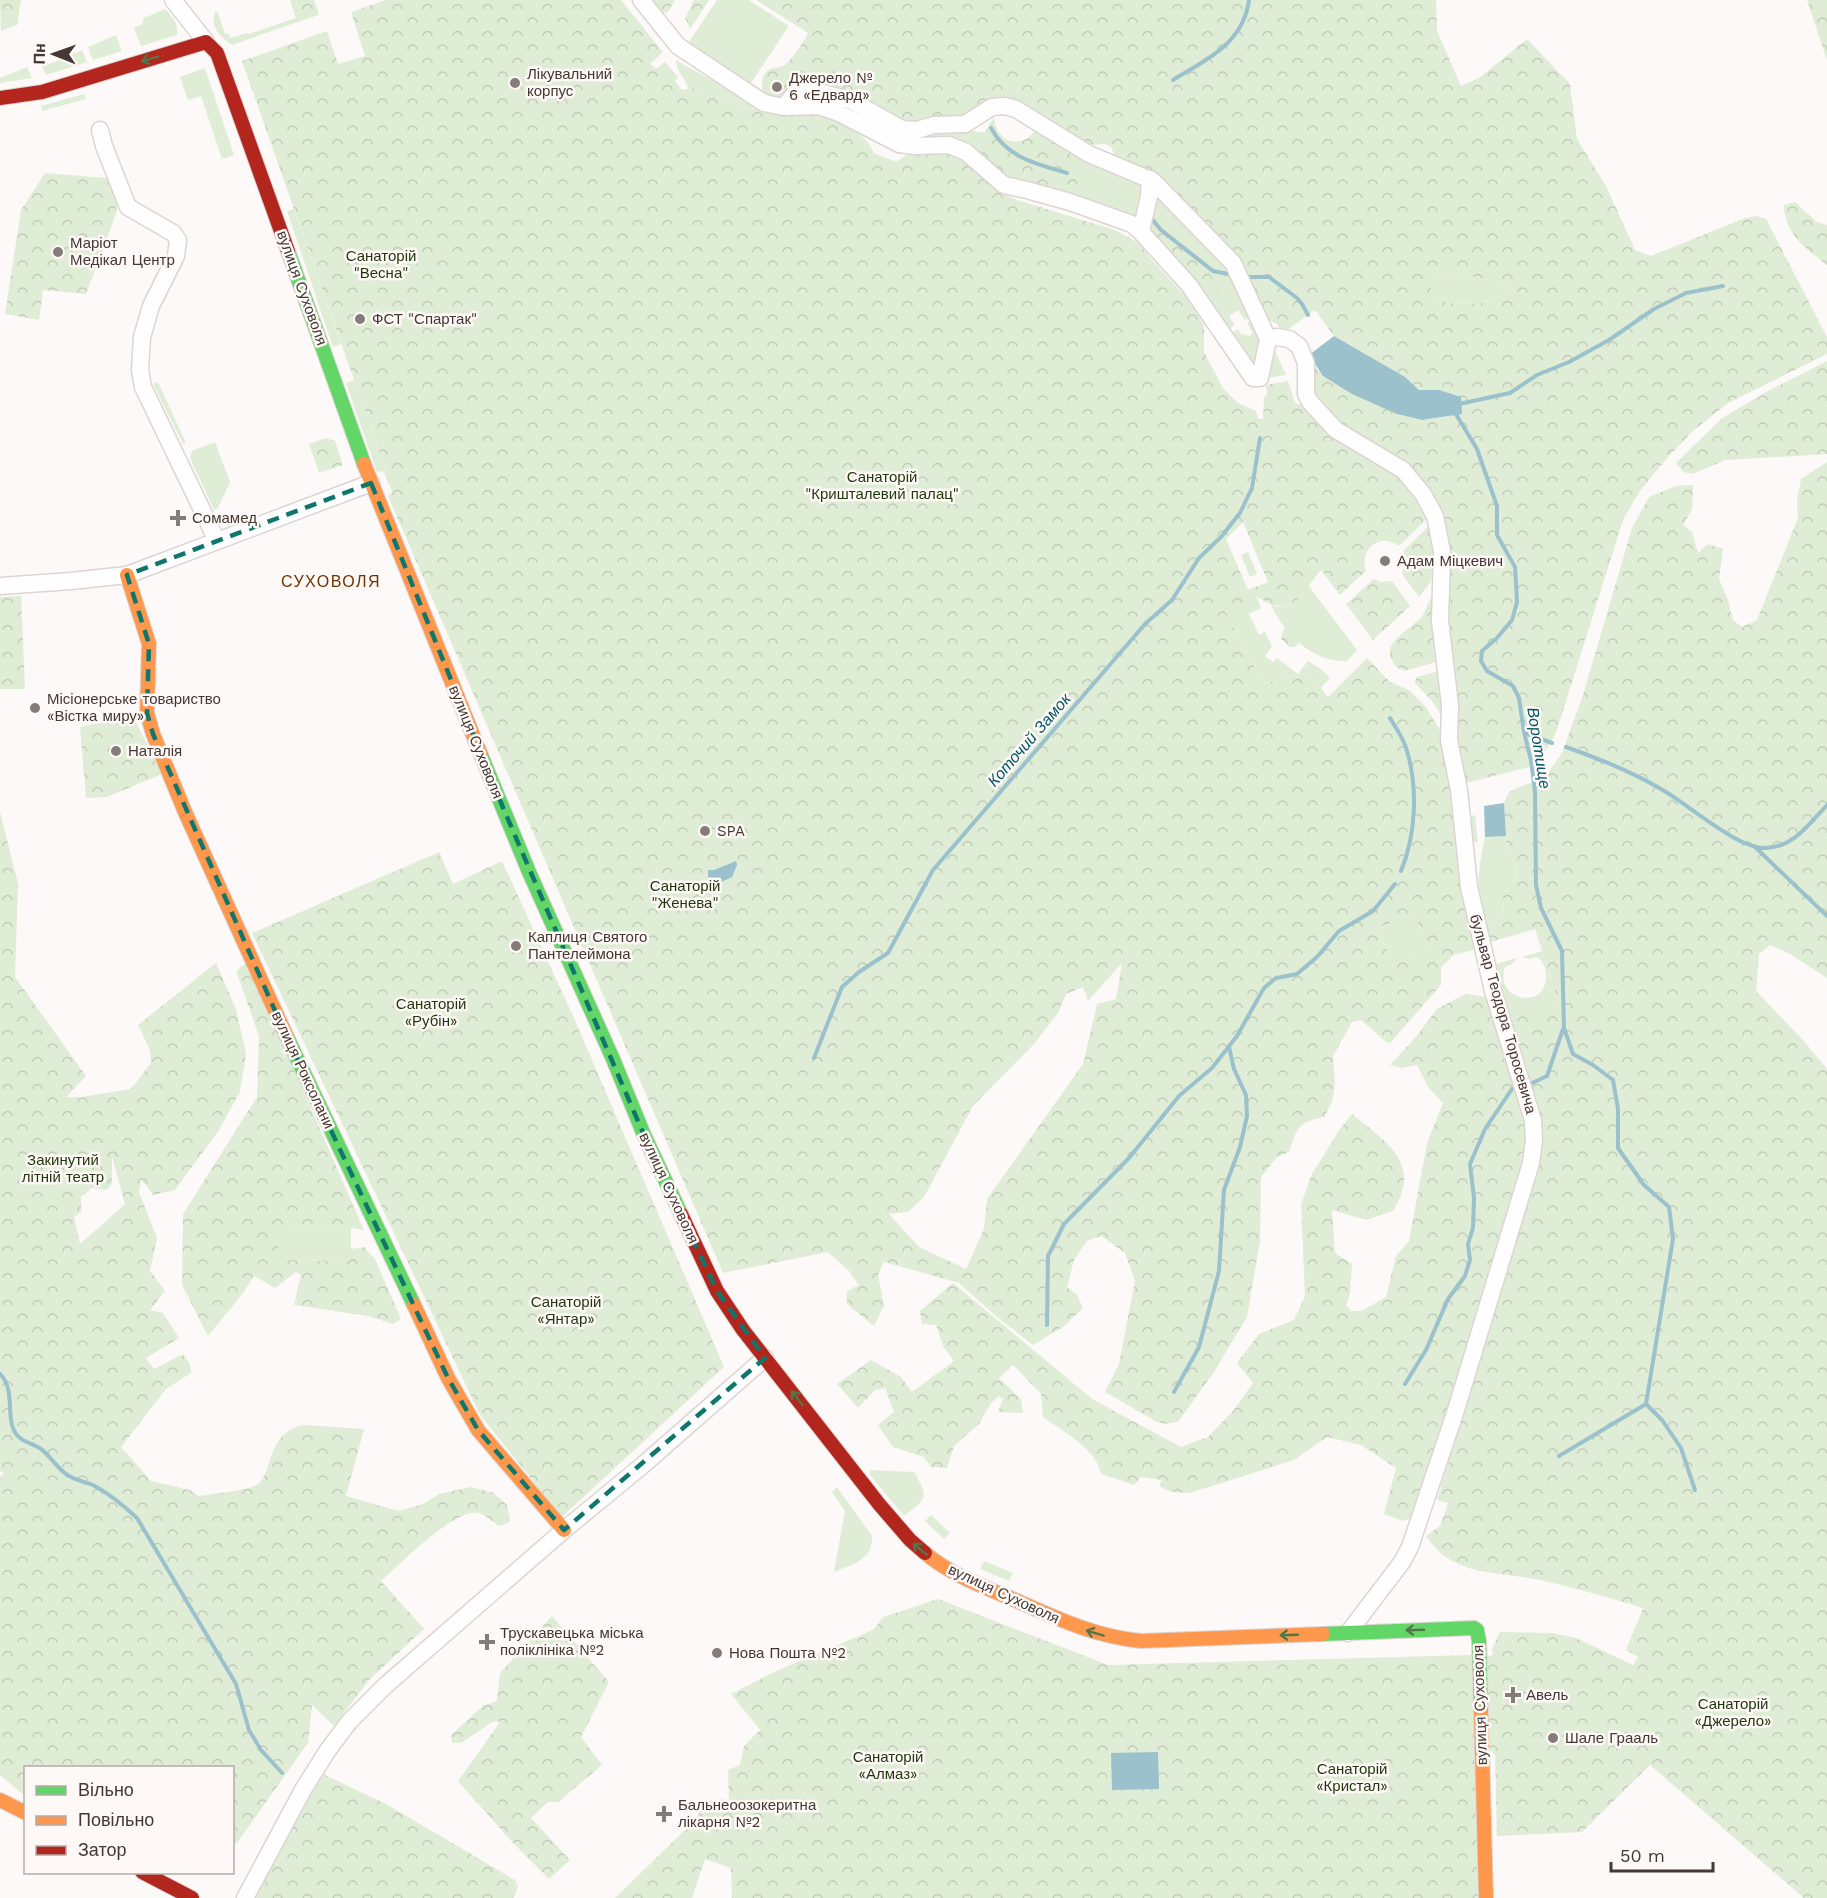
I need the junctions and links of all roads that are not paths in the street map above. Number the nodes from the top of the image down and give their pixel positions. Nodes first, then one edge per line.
1 (173, 0) edge
2 (641, 0) edge
3 (206, 42) junction
4 (0, 98) edge
5 (784, 106) junction
6 (100, 130) dead end
7 (1150, 179) junction
8 (1141, 232) junction
9 (1268, 339) junction
10 (371, 483) junction
11 (217, 541) junction
12 (127, 575) junction
13 (0, 586) edge
14 (765, 1358) junction
15 (564, 1530) junction
16 (1348, 1633) junction
17 (0, 1800) edge
18 (24, 1812) edge
19 (146, 1874) edge
20 (192, 1898) edge
21 (245, 1898) edge
22 (1486, 1898) edge

1 - 3 street, вулиця Суховоля
2 - 5 street
3 -> 4 street
3 - 10 street, вулиця Суховоля
5 - 7 street
5 - 8 street
6 - 11 street
7 - 8 street
7 - 9 street
8 - 9 street
9 - 16 street, бульвар Теодора Торосевича
10 - 11 street
10 - 14 street, вулиця Суховоля
11 - 12 street
12 - 13 street
12 - 15 street, вулиця Роксолани
14 - 15 street
16 -> 14 street, вулиця Суховоля
15 - 21 street
22 -> 16 street, вулиця Суховоля
17 - 18 street
19 - 20 street

